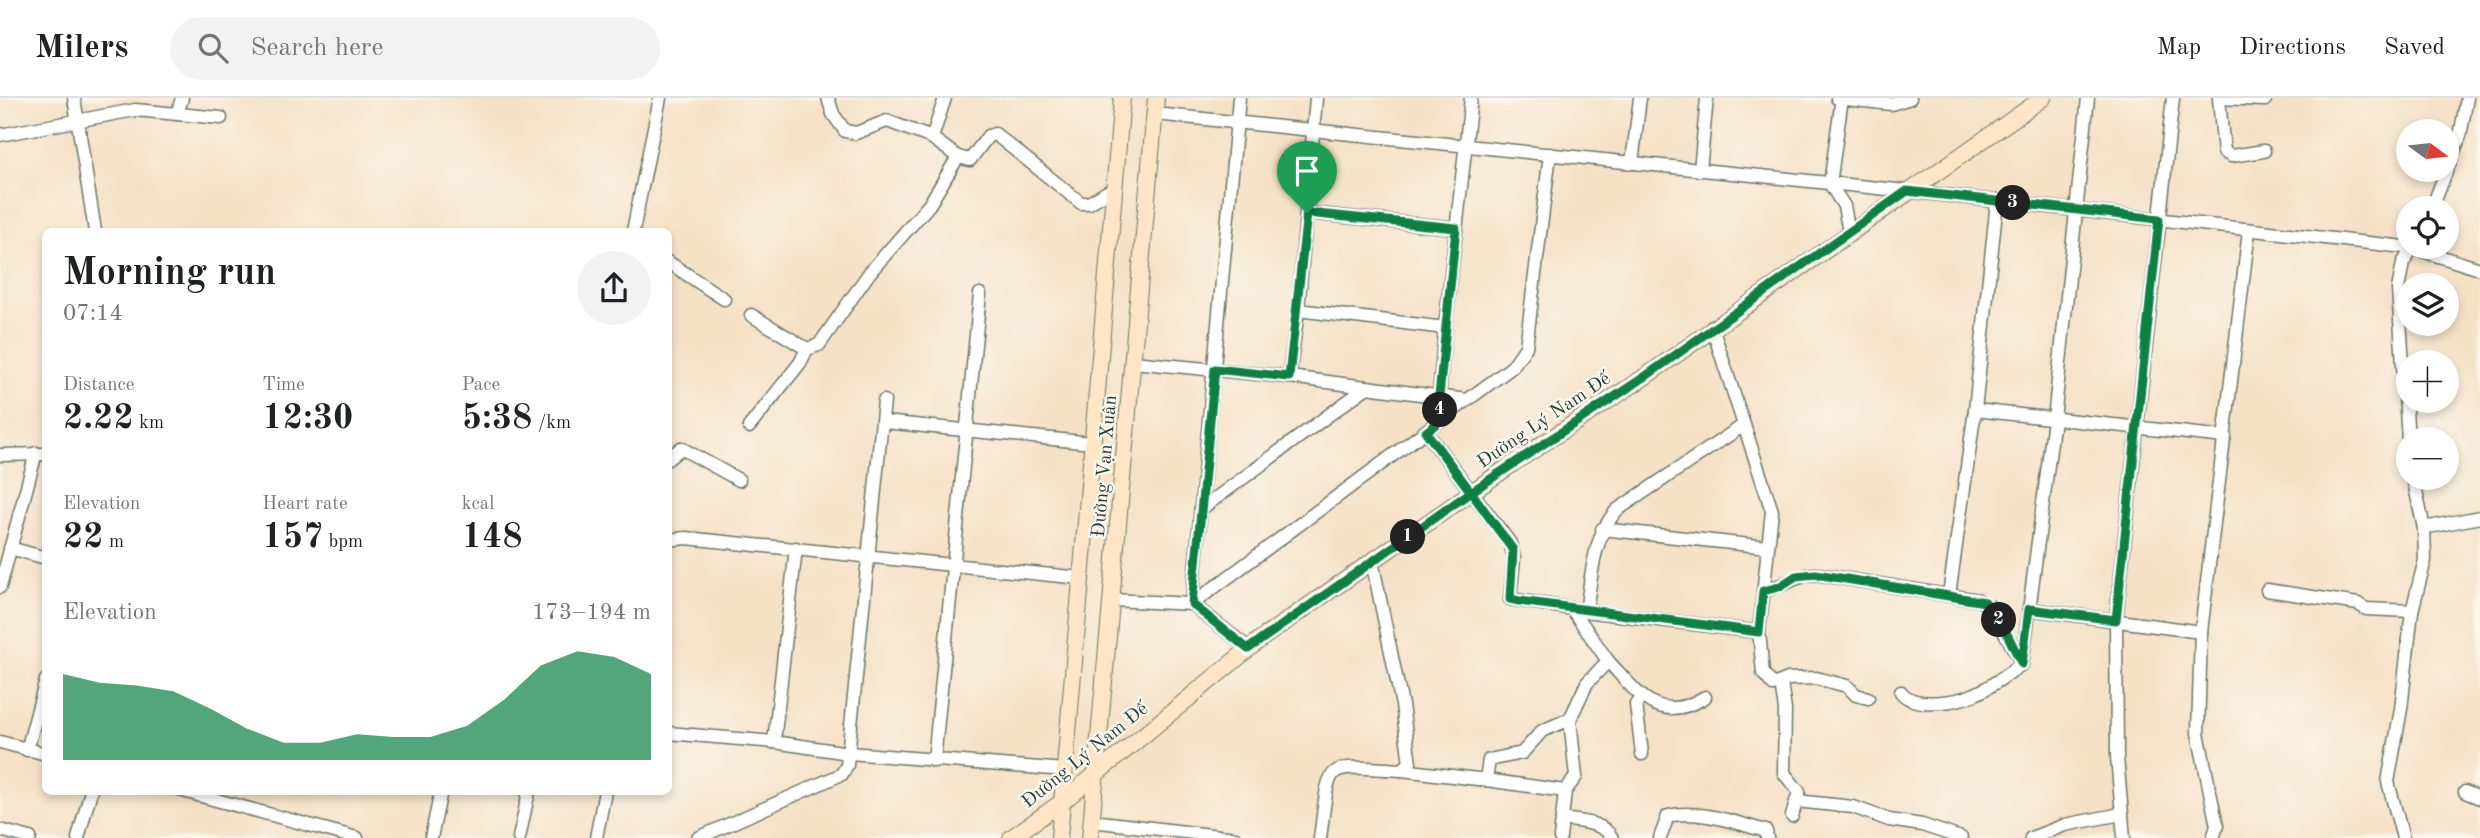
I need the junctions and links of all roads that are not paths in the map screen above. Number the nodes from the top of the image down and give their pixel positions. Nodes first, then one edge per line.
1 (74, 98) edge
2 (182, 98) edge
3 (660, 98) edge
4 (828, 98) edge
5 (945, 98) edge
6 (1122, 98) edge
7 (1239, 98) edge
8 (1317, 98) edge
9 (1471, 98) edge
10 (1640, 98) edge
11 (1707, 98) edge
12 (1840, 98) edge
13 (1910, 98) edge
14 (2043, 98) edge
15 (2088, 98) edge
16 (2173, 98) edge
17 (2467, 98) edge
18 (2219, 99) edge
19 (2265, 100) edge
20 (1156, 106) edge
21 (177, 114) junction
22 (221, 118) dead end
23 (77, 122) junction
24 (1237, 122) junction
25 (1313, 130) junction
26 (0, 135) edge
27 (932, 138) junction
28 (1467, 146) junction
29 (2264, 151) dead end
30 (1550, 155) junction
31 (958, 157) junction
32 (1632, 163) junction
33 (1700, 170) junction
34 (1830, 184) junction
35 (1114, 188) junction
36 (1907, 191) junction
37 (2437, 196) edge
38 (1997, 201) junction
39 (2076, 210) junction
40 (1307, 213) junction
41 (2159, 219) junction
42 (95, 228) edge
43 (635, 228) edge
44 (1456, 228) junction
45 (2249, 230) junction
46 (1849, 232) junction
47 (2396, 245) edge
48 (2406, 259) edge
49 (2453, 259) edge
50 (672, 265) edge
51 (2479, 267) edge
52 (980, 294) dead end
53 (724, 299) dead end
54 (1298, 310) junction
55 (751, 315) dead end
56 (1713, 327) junction
57 (1445, 328) junction
58 (807, 349) junction
59 (1133, 362) junction
60 (1215, 369) junction
61 (1289, 377) junction
62 (1367, 387) junction
63 (1439, 396) junction
64 (1467, 400) junction
65 (884, 401) dead end
66 (1975, 410) junction
67 (2054, 419) junction
68 (1441, 420) junction
69 (884, 422) junction
70 (1744, 425) junction
71 (749, 427) dead end
72 (2407, 427) edge
73 (2138, 428) junction
74 (967, 430) junction
75 (1426, 432) junction
76 (2225, 437) junction
77 (1092, 443) junction
78 (41, 453) edge
79 (0, 455) edge
80 (672, 455) edge
81 (739, 480) dead end
82 (2416, 490) edge
83 (1471, 492) junction
84 (1201, 509) junction
85 (2480, 517) edge
86 (2424, 528) junction
87 (1602, 529) junction
88 (672, 540) edge
89 (1768, 547) junction
90 (10, 548) junction
91 (796, 548) junction
92 (869, 555) junction
93 (42, 557) edge
94 (1372, 561) junction
95 (955, 567) junction
96 (1081, 578) junction
97 (0, 587) edge
98 (2267, 590) dead end
99 (1763, 591) junction
100 (1948, 594) junction
101 (1112, 600) junction
102 (1192, 604) junction
103 (1572, 609) junction
104 (2029, 609) junction
105 (1587, 611) junction
106 (2413, 611) junction
107 (2116, 620) junction
108 (1759, 632) junction
109 (2201, 632) junction
110 (1248, 649) junction
111 (1608, 661) junction
112 (2022, 664) junction
113 (1781, 683) junction
114 (1901, 692) dead end
115 (42, 695) edge
116 (1636, 697) junction
117 (1705, 697) dead end
118 (1868, 698) dead end
119 (1570, 719) junction
120 (672, 733) edge
121 (774, 742) junction
122 (0, 743) edge
123 (27, 750) junction
124 (42, 753) edge
125 (849, 753) junction
126 (1642, 754) dead end
127 (934, 761) junction
128 (1065, 770) junction
129 (1402, 770) junction
130 (1097, 771) junction
131 (1486, 780) junction
132 (1565, 792) junction
133 (2465, 792) dead end
134 (89, 795) edge
135 (197, 795) edge
136 (440, 795) edge
137 (528, 795) edge
138 (604, 795) edge
139 (2480, 798) edge
140 (1796, 801) junction
141 (1062, 802) junction
142 (2120, 814) junction
143 (1792, 816) dead end
144 (1562, 819) junction
145 (1092, 821) junction
146 (0, 830) edge
147 (334, 835) edge
148 (30, 838) edge
149 (78, 838) edge
150 (357, 838) edge
151 (431, 838) edge
152 (519, 838) edge
153 (596, 838) edge
154 (698, 838) edge
155 (1010, 838) edge
156 (1059, 838) edge
157 (1090, 838) edge
158 (1236, 838) edge
159 (1320, 838) edge
160 (1560, 838) edge
161 (1612, 838) edge
162 (1660, 838) edge
163 (1767, 838) edge
164 (1961, 838) edge
165 (2031, 838) edge
166 (2124, 838) edge
167 (2213, 838) edge
168 (2403, 838) edge

1 - 23 street
2 - 21 street
3 - 43 street
4 - 27 street
5 - 27 street
6 - 35 main road, Đường Vạn Xuân
7 - 24 street
8 - 25 street
9 - 28 street
10 - 32 street
11 - 33 street
12 - 13 street
12 - 34 street
14 - 36 main road, Đường Lý Nam Đế
15 - 39 street
16 - 41 street
17 - 37 street
18 - 19 street
18 - 29 street
20 - 24 street
20 - 59 main road, Đường Vạn Xuân
21 - 22 street
21 - 23 street
23 - 26 street
23 - 42 street
24 - 25 street
24 - 60 street
25 - 28 street
25 - 40 street
27 - 31 street
28 - 30 street
28 - 44 street
30 - 32 street
30 - 64 street
31 - 35 street
31 - 58 street
32 - 33 street
33 - 34 street
34 - 36 street
34 - 46 street
35 - 77 main road, Đường Vạn Xuân
36 - 38 street
36 - 46 main road, Đường Lý Nam Đế
38 - 39 street
38 - 66 street
39 - 41 street
39 - 67 street
40 - 44 street
40 - 54 street
41 - 45 street
41 - 73 street
44 - 57 street
45 - 47 street
45 - 76 street
46 - 56 main road, Đường Lý Nam Đế
48 - 72 street
49 - 51 street
50 - 53 street
52 - 74 street
54 - 57 street
54 - 61 street
55 - 58 street
56 - 70 street
56 - 83 main road, Đường Lý Nam Đế
57 - 63 street
58 - 71 street
59 - 60 street
59 - 101 main road, Đường Vạn Xuân
60 - 61 street
60 - 84 street
61 - 62 street
62 - 63 street
62 - 84 street
63 - 64 street
63 - 68 street
64 - 68 street
65 - 69 street
66 - 67 street
66 - 100 street
67 - 73 street
67 - 104 street
68 - 75 street
69 - 74 street
69 - 92 street
70 - 87 street
70 - 89 street
73 - 76 street
73 - 107 street
74 - 77 street
74 - 95 street
75 - 83 street
75 - 102 street
76 - 109 street
77 - 96 main road, Đường Vạn Xuân
78 - 79 street
78 - 90 street
80 - 81 street
82 - 86 street
83 - 94 main road, Đường Lý Nam Đế
83 - 103 street
84 - 102 street
85 - 86 street
86 - 106 street
87 - 89 street
87 - 105 street
88 - 91 street
89 - 99 street
90 - 93 street
90 - 97 street
91 - 92 street
91 - 121 street
92 - 95 street
92 - 125 street
94 - 110 main road, Đường Lý Nam Đế
94 - 129 street
95 - 96 street
95 - 127 street
96 - 128 main road, Đường Vạn Xuân
98 - 106 street
99 - 100 street
99 - 108 street
100 - 112 street
101 - 102 street
101 - 130 main road, Đường Vạn Xuân
102 - 110 street
103 - 105 street
103 - 111 street
104 - 107 street
104 - 112 street
105 - 108 street
106 - 168 street
107 - 109 street
107 - 142 street
108 - 113 street
109 - 167 street
110 - 130 main road, Đường Lý Nam Đế
111 - 116 street
111 - 119 street
112 - 114 street
113 - 118 street
113 - 140 street
115 - 123 street
116 - 117 street
116 - 126 street
119 - 131 street
119 - 132 street
120 - 121 street
121 - 125 street
122 - 123 street
123 - 124 street
125 - 127 street
125 - 154 street
127 - 128 street
128 - 141 main road, Đường Vạn Xuân
129 - 131 street
129 - 159 street
130 - 141 main road, Đường Lý Nam Đế
130 - 145 main road, Đường Vạn Xuân
131 - 132 street
132 - 144 street
133 - 139 street
134 - 149 street
135 - 147 street
136 - 151 street
137 - 152 street
138 - 153 street
140 - 143 street
140 - 164 street
141 - 155 main road, Đường Lý Nam Đế
141 - 156 main road, Đường Vạn Xuân
142 - 165 street
142 - 166 street
144 - 160 street
144 - 161 street
145 - 157 main road, Đường Vạn Xuân
145 - 158 street
146 - 148 street
147 - 150 street
162 - 163 street

